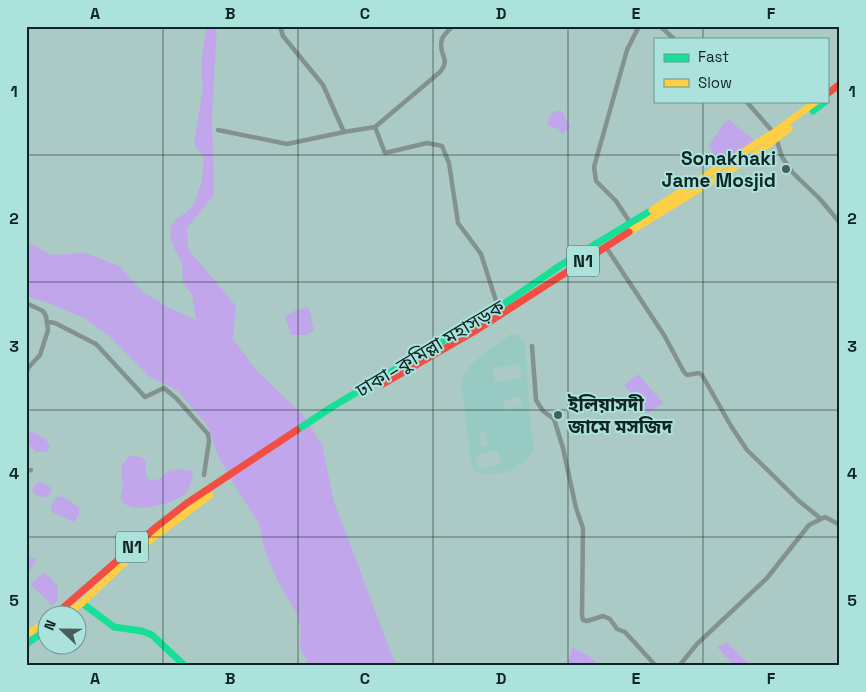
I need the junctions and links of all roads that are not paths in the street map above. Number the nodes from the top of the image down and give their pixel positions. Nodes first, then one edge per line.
1 (280, 26) edge
2 (452, 26) edge
3 (639, 26) edge
4 (660, 26) edge
5 (673, 38) edge
6 (840, 84) edge
7 (840, 91) edge
8 (828, 93) edge
9 (828, 100) edge
10 (747, 102) edge
11 (816, 102) edge
12 (826, 102) edge
13 (375, 128) junction
14 (218, 130) dead end
15 (344, 132) junction
16 (775, 136) junction
17 (840, 223) edge
18 (631, 224) junction
19 (606, 247) junction
20 (26, 303) edge
21 (498, 308) junction
22 (48, 322) junction
23 (532, 346) dead end
24 (26, 375) edge
25 (333, 409) junction
26 (204, 476) dead end
27 (215, 488) junction
28 (820, 518) junction
29 (840, 525) edge
30 (82, 602) junction
31 (68, 604) edge
32 (79, 604) edge
33 (38, 627) edge
34 (27, 634) edge
35 (38, 636) edge
36 (26, 644) edge
37 (183, 665) edge
38 (656, 666) edge
39 (679, 666) edge

1 - 15 street
2 - 13 street
3 - 18 street
4 - 5 street
6 - 8 main road
7 - 9 main road, ঢাকা–কুমিল্লা মহাসড়ক / N1
10 - 16 street
11 - 16 main road, ঢাকা–কুমিল্লা মহাসড়ক / N1
12 - 16 main road, ঢাকা–কুমিল্লা মহাসড়ক / N1
13 - 15 street
13 - 21 street
14 - 15 street
16 - 17 street
16 - 18 main road, ঢাকা–কুমিল্লা মহাসড়ক / N1
16 - 19 main road, ঢাকা–কুমিল্লা মহাসড়ক / N1
18 - 21 main road, ঢাকা–কুমিল্লা মহাসড়ক / N1
19 - 25 main road, ঢাকা–কুমিল্লা মহাসড়ক / N1
19 - 28 street
20 - 22 street
21 - 25 main road, ঢাকা–কুমিল্লা মহাসড়ক / N1
22 - 24 street
22 - 26 street
23 - 38 street
25 - 27 main road, ঢাকা–কুমিল্লা মহাসড়ক / N1
27 - 30 main road, ঢাকা–কুমিল্লা মহাসড়ক / N1
27 - 31 main road, ঢাকা–কুমিল্লা মহাসড়ক / N1
28 - 29 street
28 - 39 street
30 - 32 main road, ঢাকা–কুমিল্লা মহাসড়ক / N1
30 - 37 main road
33 - 34 main road
35 - 36 main road

